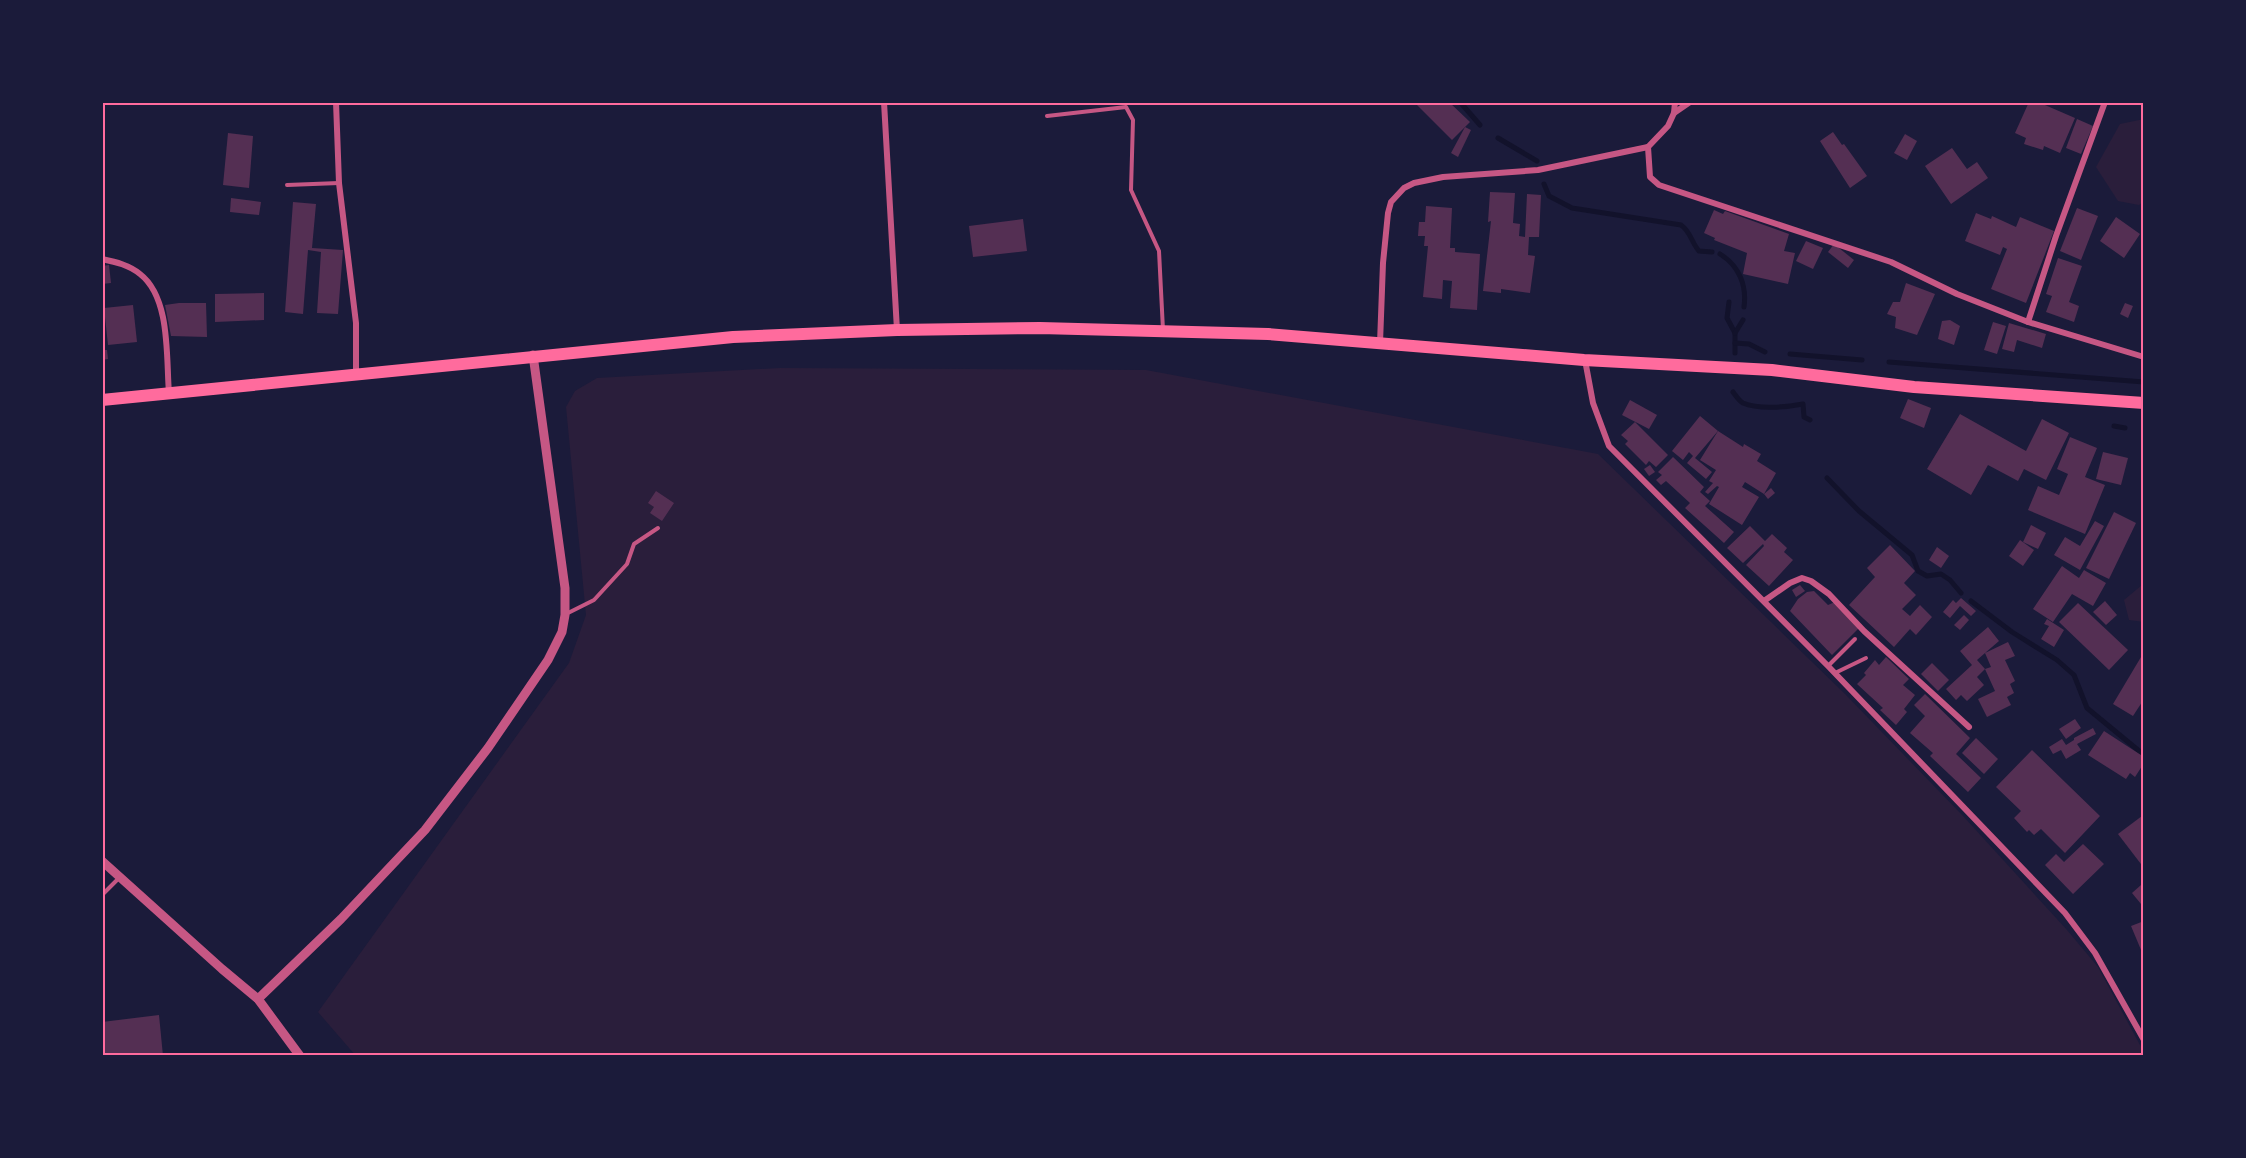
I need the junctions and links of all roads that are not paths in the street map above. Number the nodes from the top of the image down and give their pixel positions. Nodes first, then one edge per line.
1 (336, 102) edge
2 (884, 102) edge
3 (1675, 102) edge
4 (1690, 102) edge
5 (2105, 102) edge
6 (1674, 113) junction
7 (1047, 116) dead end
8 (1648, 147) junction
9 (339, 183) junction
10 (287, 185) dead end
11 (102, 259) edge
12 (2028, 322) junction
13 (897, 330) junction
14 (1163, 330) junction
15 (1380, 343) junction
16 (533, 355) junction
17 (2144, 357) edge
18 (1584, 360) junction
19 (356, 374) junction
20 (169, 394) junction
21 (102, 400) edge
22 (2144, 403) edge
23 (658, 528) dead end
24 (1764, 601) junction
25 (565, 615) junction
26 (1855, 639) dead end
27 (1866, 658) dead end
28 (1828, 666) junction
29 (1834, 673) junction
30 (1969, 728) dead end
31 (102, 861) edge
32 (119, 877) junction
33 (102, 895) edge
34 (258, 999) junction
35 (2144, 1040) edge
36 (300, 1056) edge

1 - 9 street
2 - 13 street
3 - 6 street
4 - 6 street
5 - 12 street
6 - 8 street
7 - 14 lane
8 - 12 street
8 - 15 street
9 - 10 lane
9 - 19 street
11 - 20 street
12 - 17 street
13 - 14 main road
13 - 16 main road
14 - 15 main road
15 - 18 main road
16 - 19 main road
16 - 25 street
18 - 22 main road
18 - 24 street
19 - 20 main road
20 - 21 main road
23 - 25 lane
24 - 28 street
24 - 30 street
25 - 34 street
26 - 28 lane
27 - 29 lane
28 - 29 street
29 - 35 street
31 - 32 street
32 - 33 lane
32 - 34 street
34 - 36 street

